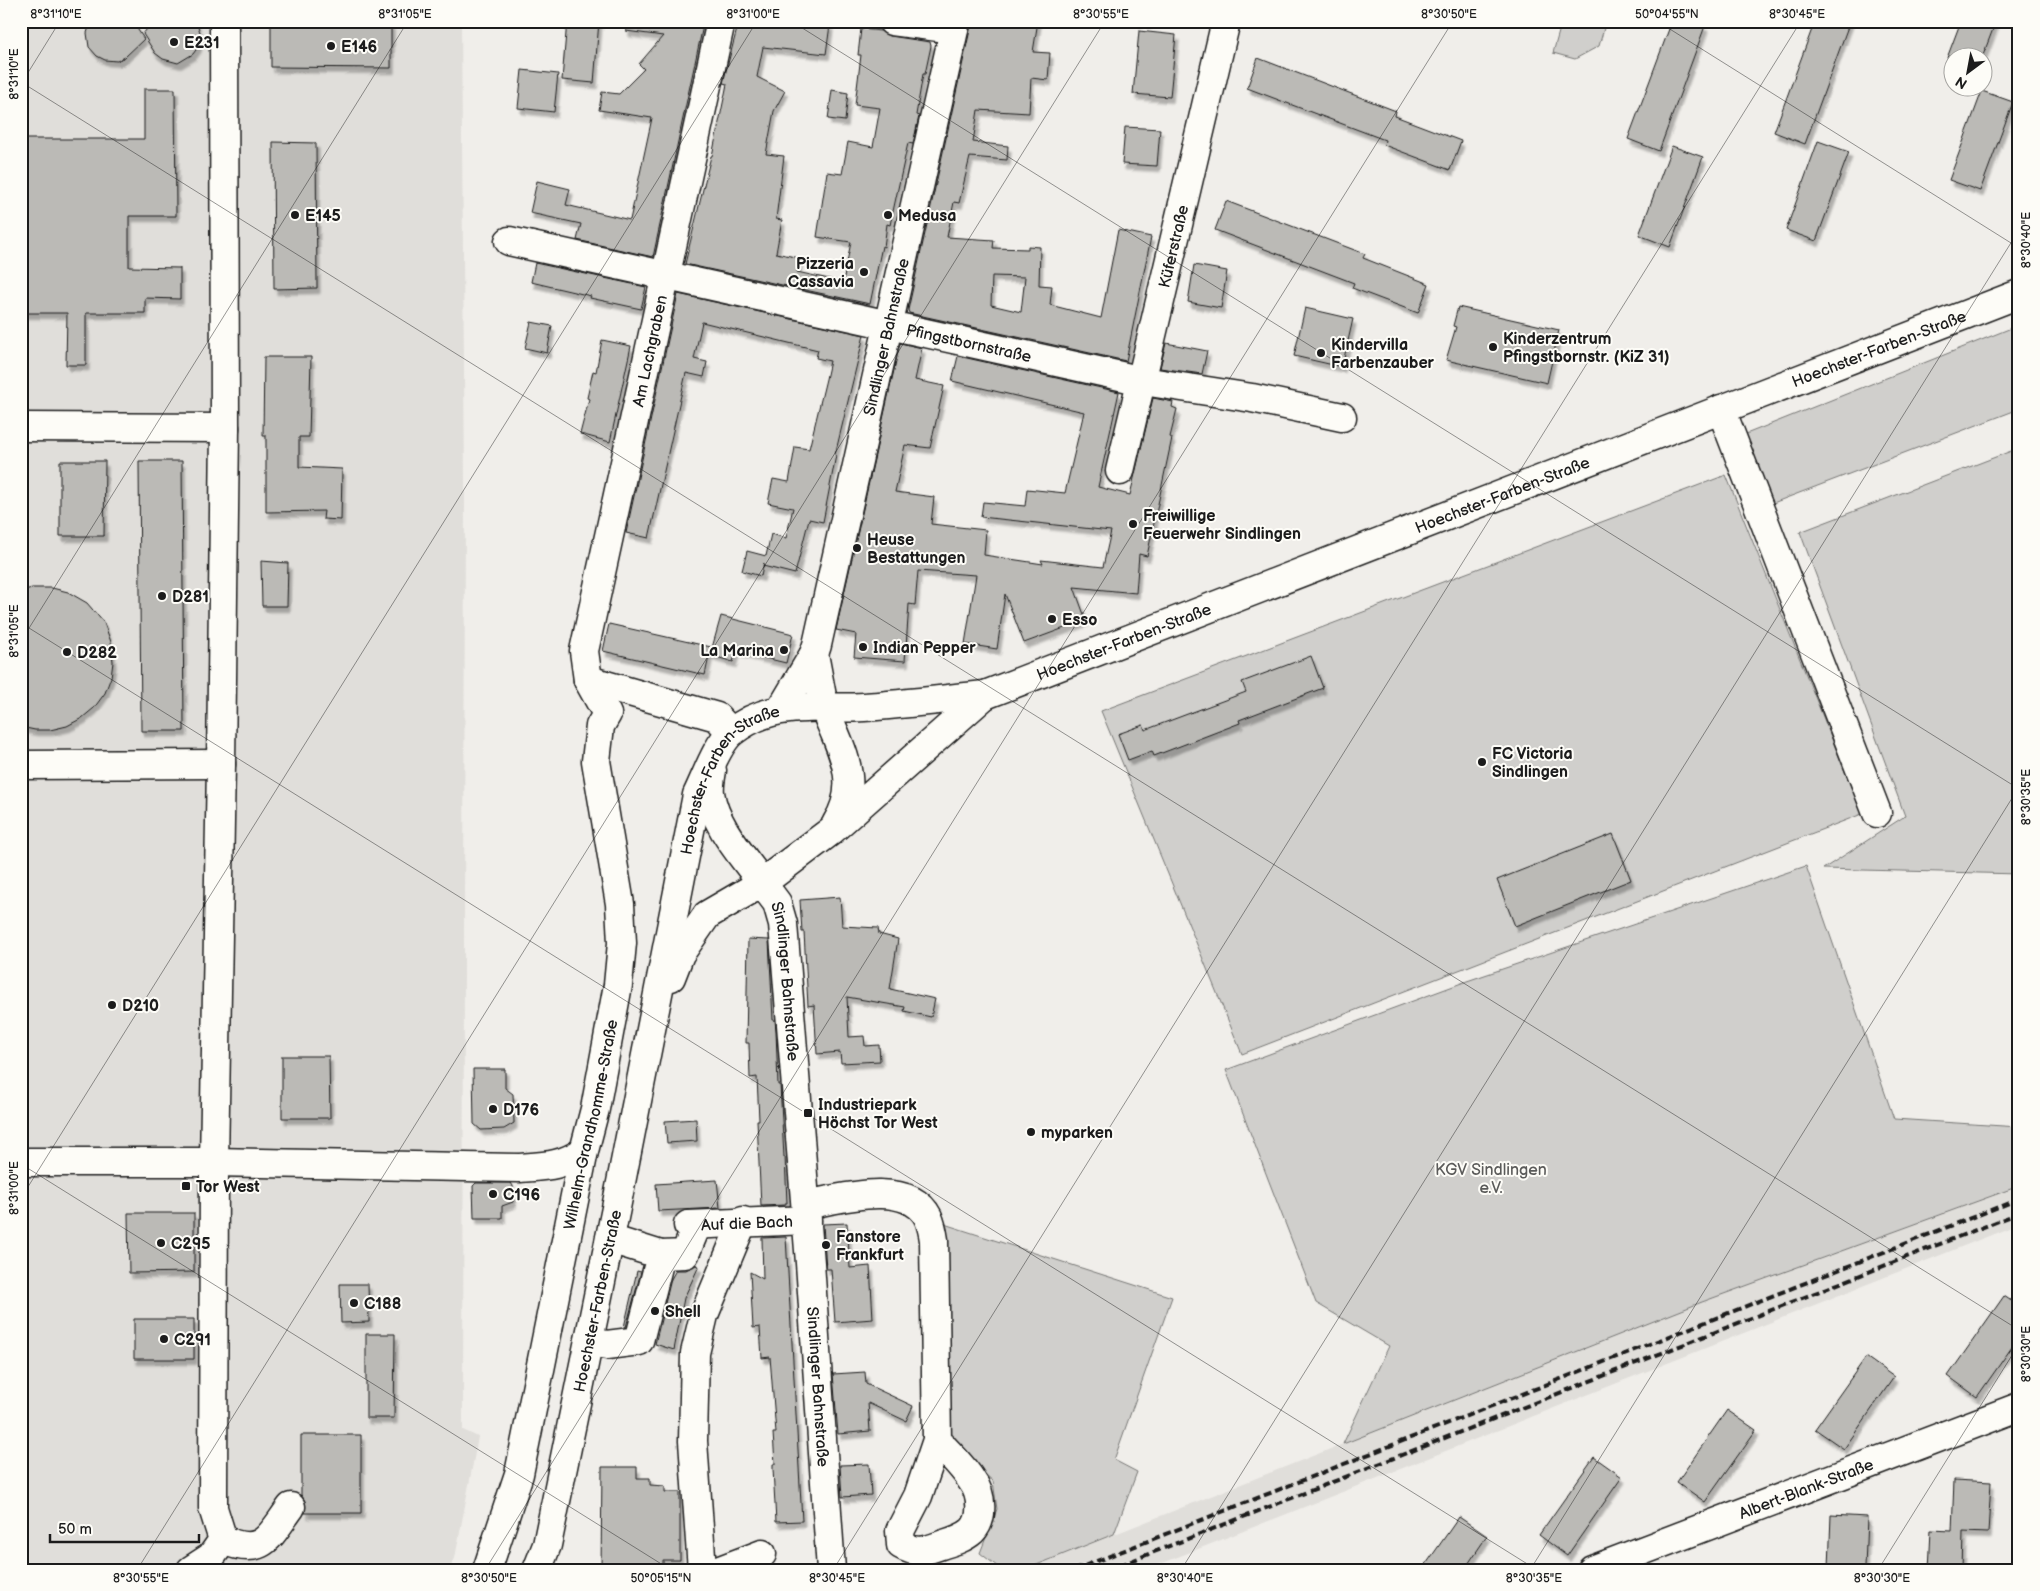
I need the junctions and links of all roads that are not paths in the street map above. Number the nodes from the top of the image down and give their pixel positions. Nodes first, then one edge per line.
1 (224, 21) edge
2 (721, 21) edge
3 (892, 21) edge
4 (1226, 21) edge
5 (955, 25) edge
6 (509, 242) dead end
7 (666, 277) junction
8 (2019, 294) edge
9 (888, 324) junction
10 (1143, 381) junction
11 (1721, 409) junction
12 (1342, 417) dead end
13 (21, 427) edge
14 (225, 428) junction
15 (1120, 471) dead end
16 (814, 654) junction
17 (588, 680) junction
18 (985, 695) junction
19 (667, 702) junction
20 (824, 707) junction
21 (776, 711) junction
22 (606, 714) junction
23 (731, 732) junction
24 (841, 751) junction
25 (713, 761) junction
26 (221, 764) junction
27 (21, 765) edge
28 (1877, 813) dead end
29 (725, 831) junction
30 (821, 839) junction
31 (762, 883) junction
32 (651, 1030) junction
33 (584, 1151) junction
34 (21, 1162) edge
35 (214, 1162) junction
36 (806, 1212) junction
37 (743, 1221) junction
38 (610, 1239) junction
39 (661, 1255) junction
40 (589, 1342) junction
41 (2019, 1407) edge
42 (937, 1440) dead end
43 (292, 1508) dead end
44 (223, 1540) junction
45 (762, 1554) dead end
46 (191, 1570) edge
47 (487, 1570) edge
48 (537, 1570) edge
49 (702, 1570) edge
50 (720, 1570) edge
51 (831, 1570) edge
52 (1592, 1570) edge

1 - 14 street
2 - 7 street, Am Lachgraben
3 - 5 street
4 - 10 street, Küferstraße
5 - 9 street, Sindlinger Bahnstraße
6 - 7 street, Pfingstbornstraße
7 - 9 street, Pfingstbornstraße
7 - 17 street, Am Lachgraben
8 - 11 street, Hoechster-Farben-Straße
9 - 10 street, Pfingstbornstraße
9 - 16 street, Sindlinger Bahnstraße
10 - 12 street, Pfingstbornstraße
10 - 15 street, Küferstraße
11 - 18 street, Hoechster-Farben-Straße
11 - 28 street
13 - 14 street
14 - 26 street
16 - 20 street, Sindlinger Bahnstraße
16 - 21 street, Sindlinger Bahnstraße
17 - 19 street
17 - 22 street
18 - 20 street, Hoechster-Farben-Straße
18 - 30 street, Hoechster-Farben-Straße
19 - 22 street
19 - 23 street
20 - 21 street, Hoechster-Farben-Straße
20 - 24 street, Sindlinger Bahnstraße
21 - 23 street, Hoechster-Farben-Straße
21 - 24 street
22 - 33 street, Wilhelm-Grandhomme-Straße
23 - 25 street, Hoechster-Farben-Straße
24 - 30 street
25 - 29 street
25 - 32 street, Hoechster-Farben-Straße
26 - 27 street
26 - 35 street
29 - 30 street
29 - 31 street, Sindlinger Bahnstraße
30 - 31 street, Hoechster-Farben-Straße
31 - 32 street, Hoechster-Farben-Straße
31 - 36 street, Sindlinger Bahnstraße
32 - 38 street, Hoechster-Farben-Straße
33 - 35 street
33 - 47 street, Wilhelm-Grandhomme-Straße
34 - 35 street
35 - 44 street
36 - 37 street, Auf die Bach
36 - 42 street
36 - 51 street, Sindlinger Bahnstraße
37 - 39 street, Auf die Bach
37 - 49 street
38 - 39 street
38 - 40 street, Hoechster-Farben-Straße
39 - 40 street
40 - 48 street, Hoechster-Farben-Straße
41 - 52 street, Albert-Blank-Straße
43 - 44 street
44 - 46 street
45 - 50 street

